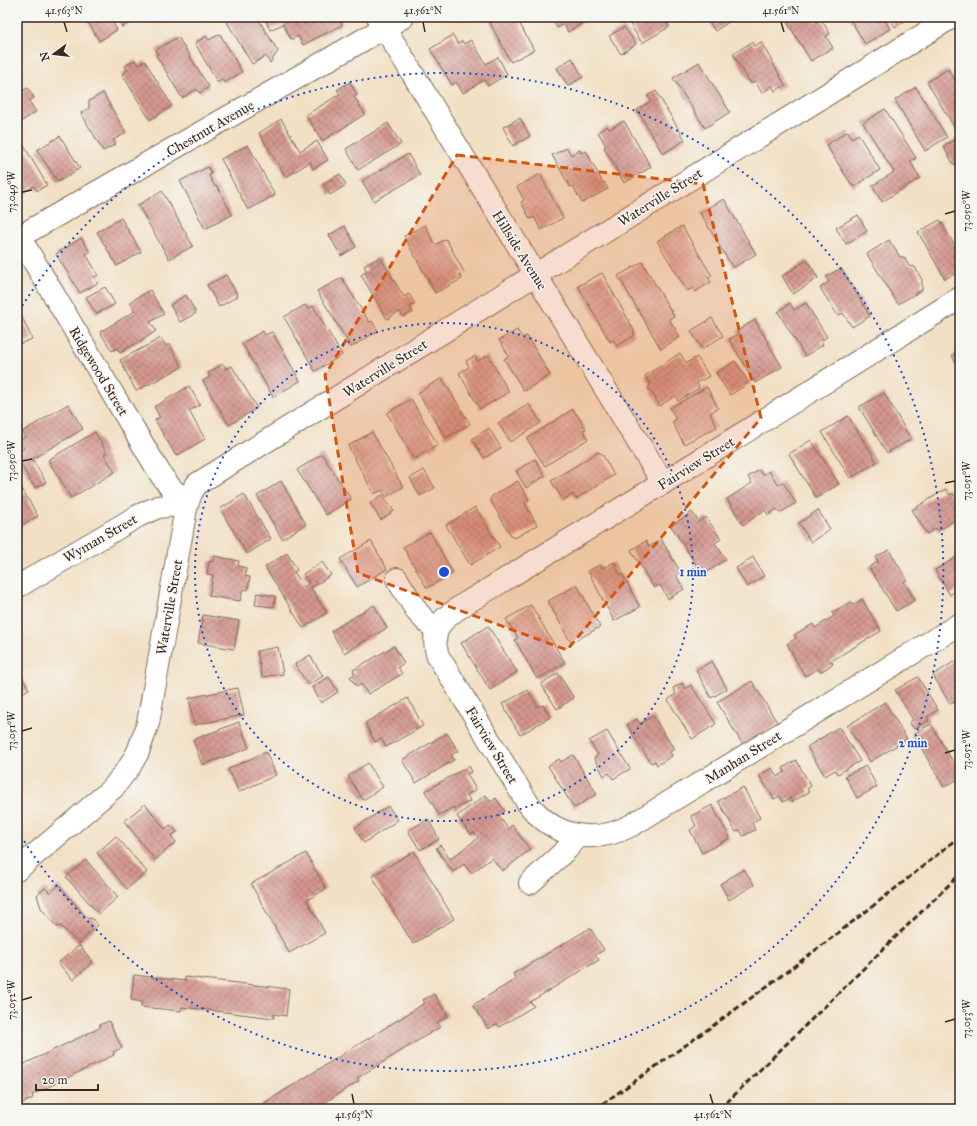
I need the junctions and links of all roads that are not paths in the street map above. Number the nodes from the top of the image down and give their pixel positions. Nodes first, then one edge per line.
1 (404, 17) edge
2 (952, 17) edge
3 (381, 23) edge
4 (18, 236) edge
5 (536, 275) junction
6 (960, 298) edge
7 (663, 483) junction
8 (187, 504) junction
9 (397, 579) dead end
10 (17, 587) edge
11 (960, 624) edge
12 (436, 631) junction
13 (579, 835) junction
14 (17, 870) edge
15 (530, 883) dead end

1 - 3 street, Chestnut Avenue
2 - 5 street, Waterville Street
3 - 4 street, Chestnut Avenue
3 - 5 street, Hillside Avenue
4 - 8 street, Ridgewood Street
5 - 7 street, Hillside Avenue
5 - 8 street, Waterville Street
6 - 7 street, Fairview Street
7 - 12 street, Fairview Street
8 - 10 street, Wyman Street
8 - 14 street, Waterville Street
9 - 12 street
11 - 13 street, Manhan Street
12 - 13 street, Fairview Street
13 - 15 street

